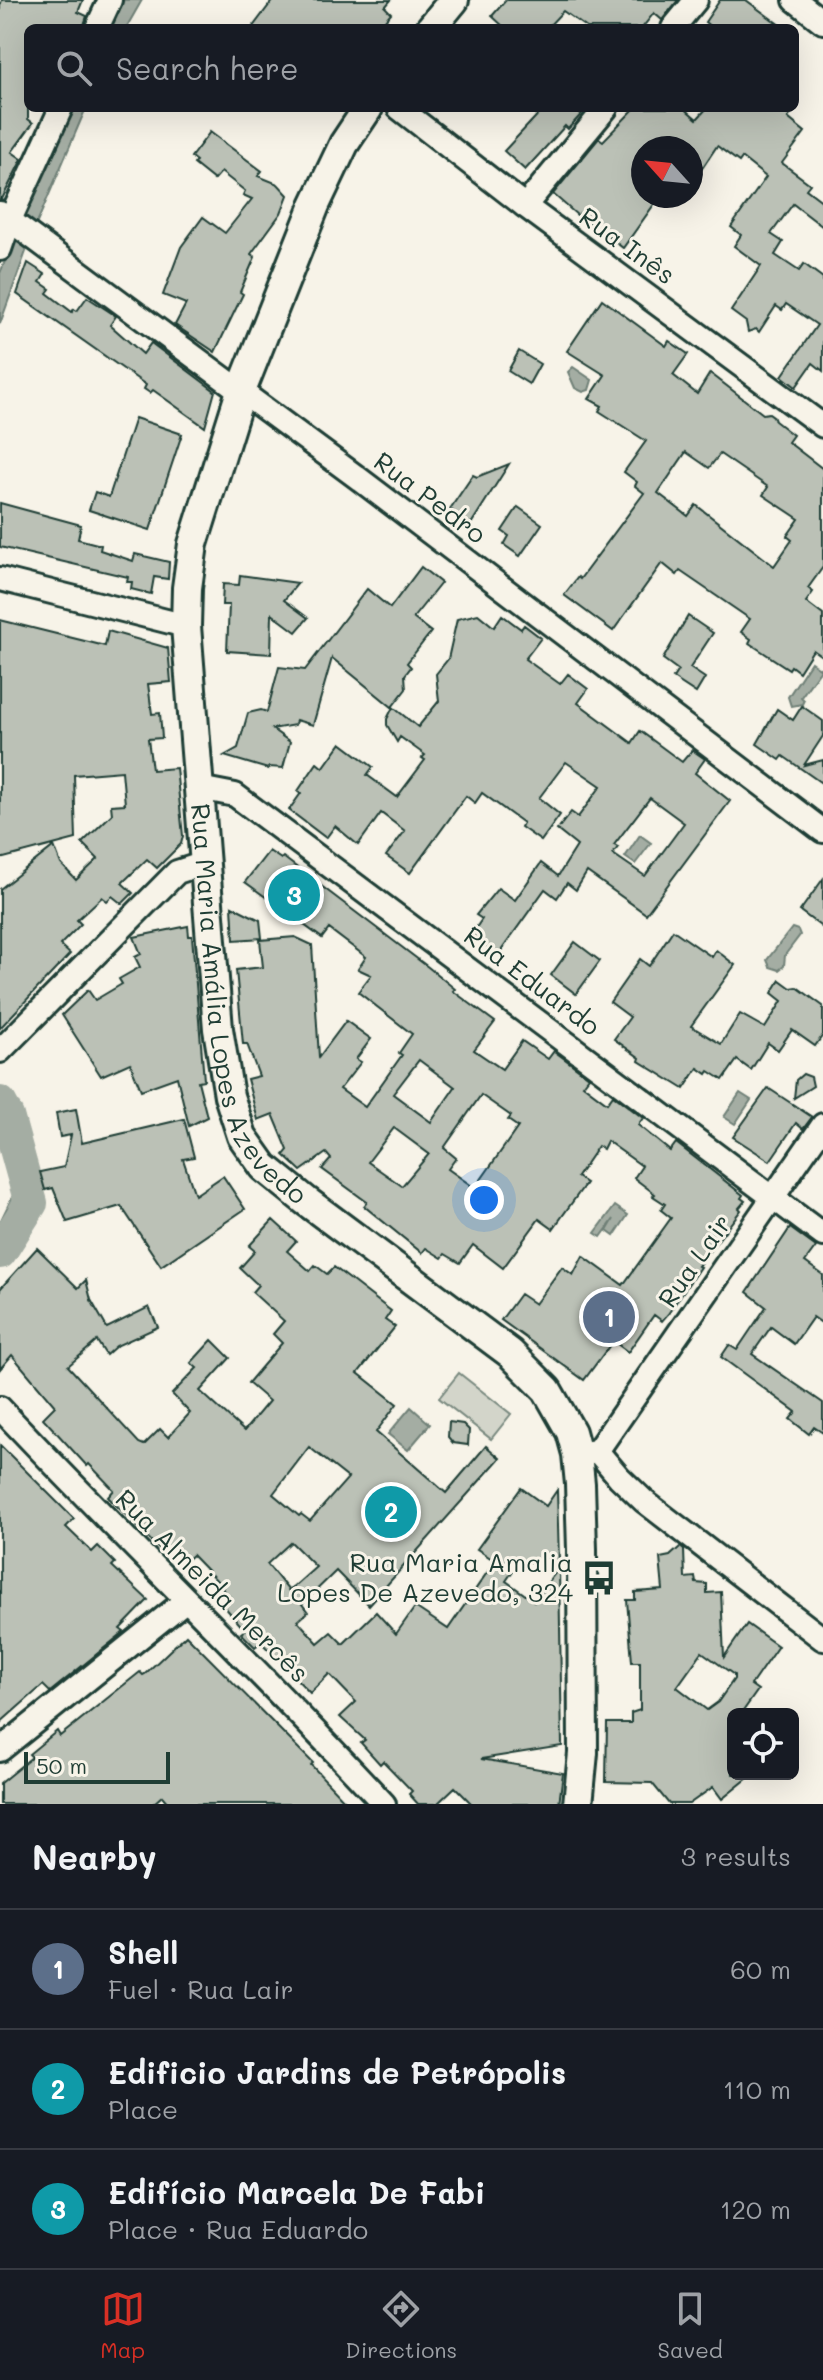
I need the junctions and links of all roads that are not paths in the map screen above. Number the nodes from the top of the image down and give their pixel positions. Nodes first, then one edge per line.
1 (110, 0) edge
2 (454, 0) edge
3 (696, 0) edge
4 (795, 0) edge
5 (823, 22) edge
6 (99, 24) edge
7 (434, 24) edge
8 (676, 24) edge
9 (59, 112) edge
10 (365, 112) edge
11 (404, 112) edge
12 (603, 112) edge
13 (525, 206) junction
14 (15, 224) edge
15 (0, 249) edge
16 (241, 391) junction
17 (823, 426) edge
18 (0, 579) edge
19 (186, 626) junction
20 (199, 788) junction
21 (823, 831) edge
22 (205, 863) junction
23 (0, 1051) edge
24 (823, 1125) edge
25 (773, 1196) junction
26 (823, 1235) edge
27 (0, 1408) edge
28 (587, 1453) junction
29 (185, 1601) junction
30 (823, 1639) edge
31 (1, 1747) edge
32 (384, 1804) edge
33 (578, 1804) edge

1 - 6 street
2 - 7 main road
3 - 8 street
4 - 5 street
9 - 14 street
10 - 16 main road, Rua Maria Amália Lopes Azevedo
11 - 13 street, Rua Inês
12 - 13 street
13 - 17 street, Rua Inês
14 - 15 street
14 - 16 street, Rua Pedro
16 - 19 main road, Rua Maria Amália Lopes Azevedo
16 - 21 street, Rua Pedro
18 - 19 street
19 - 20 main road, Rua Maria Amália Lopes Azevedo
20 - 22 main road, Rua Maria Amália Lopes Azevedo
20 - 25 street, Rua Eduardo
22 - 23 street
22 - 28 main road, Rua Maria Amália Lopes Azevedo
24 - 25 street, Rua Lair
25 - 26 street, Rua Eduardo
25 - 28 street, Rua Lair
27 - 29 street, Rua Almeida Mercês
28 - 30 street
28 - 33 main road, Rua Maria Amália Lopes Azevedo
29 - 31 street
29 - 32 street, Rua Almeida Mercês

